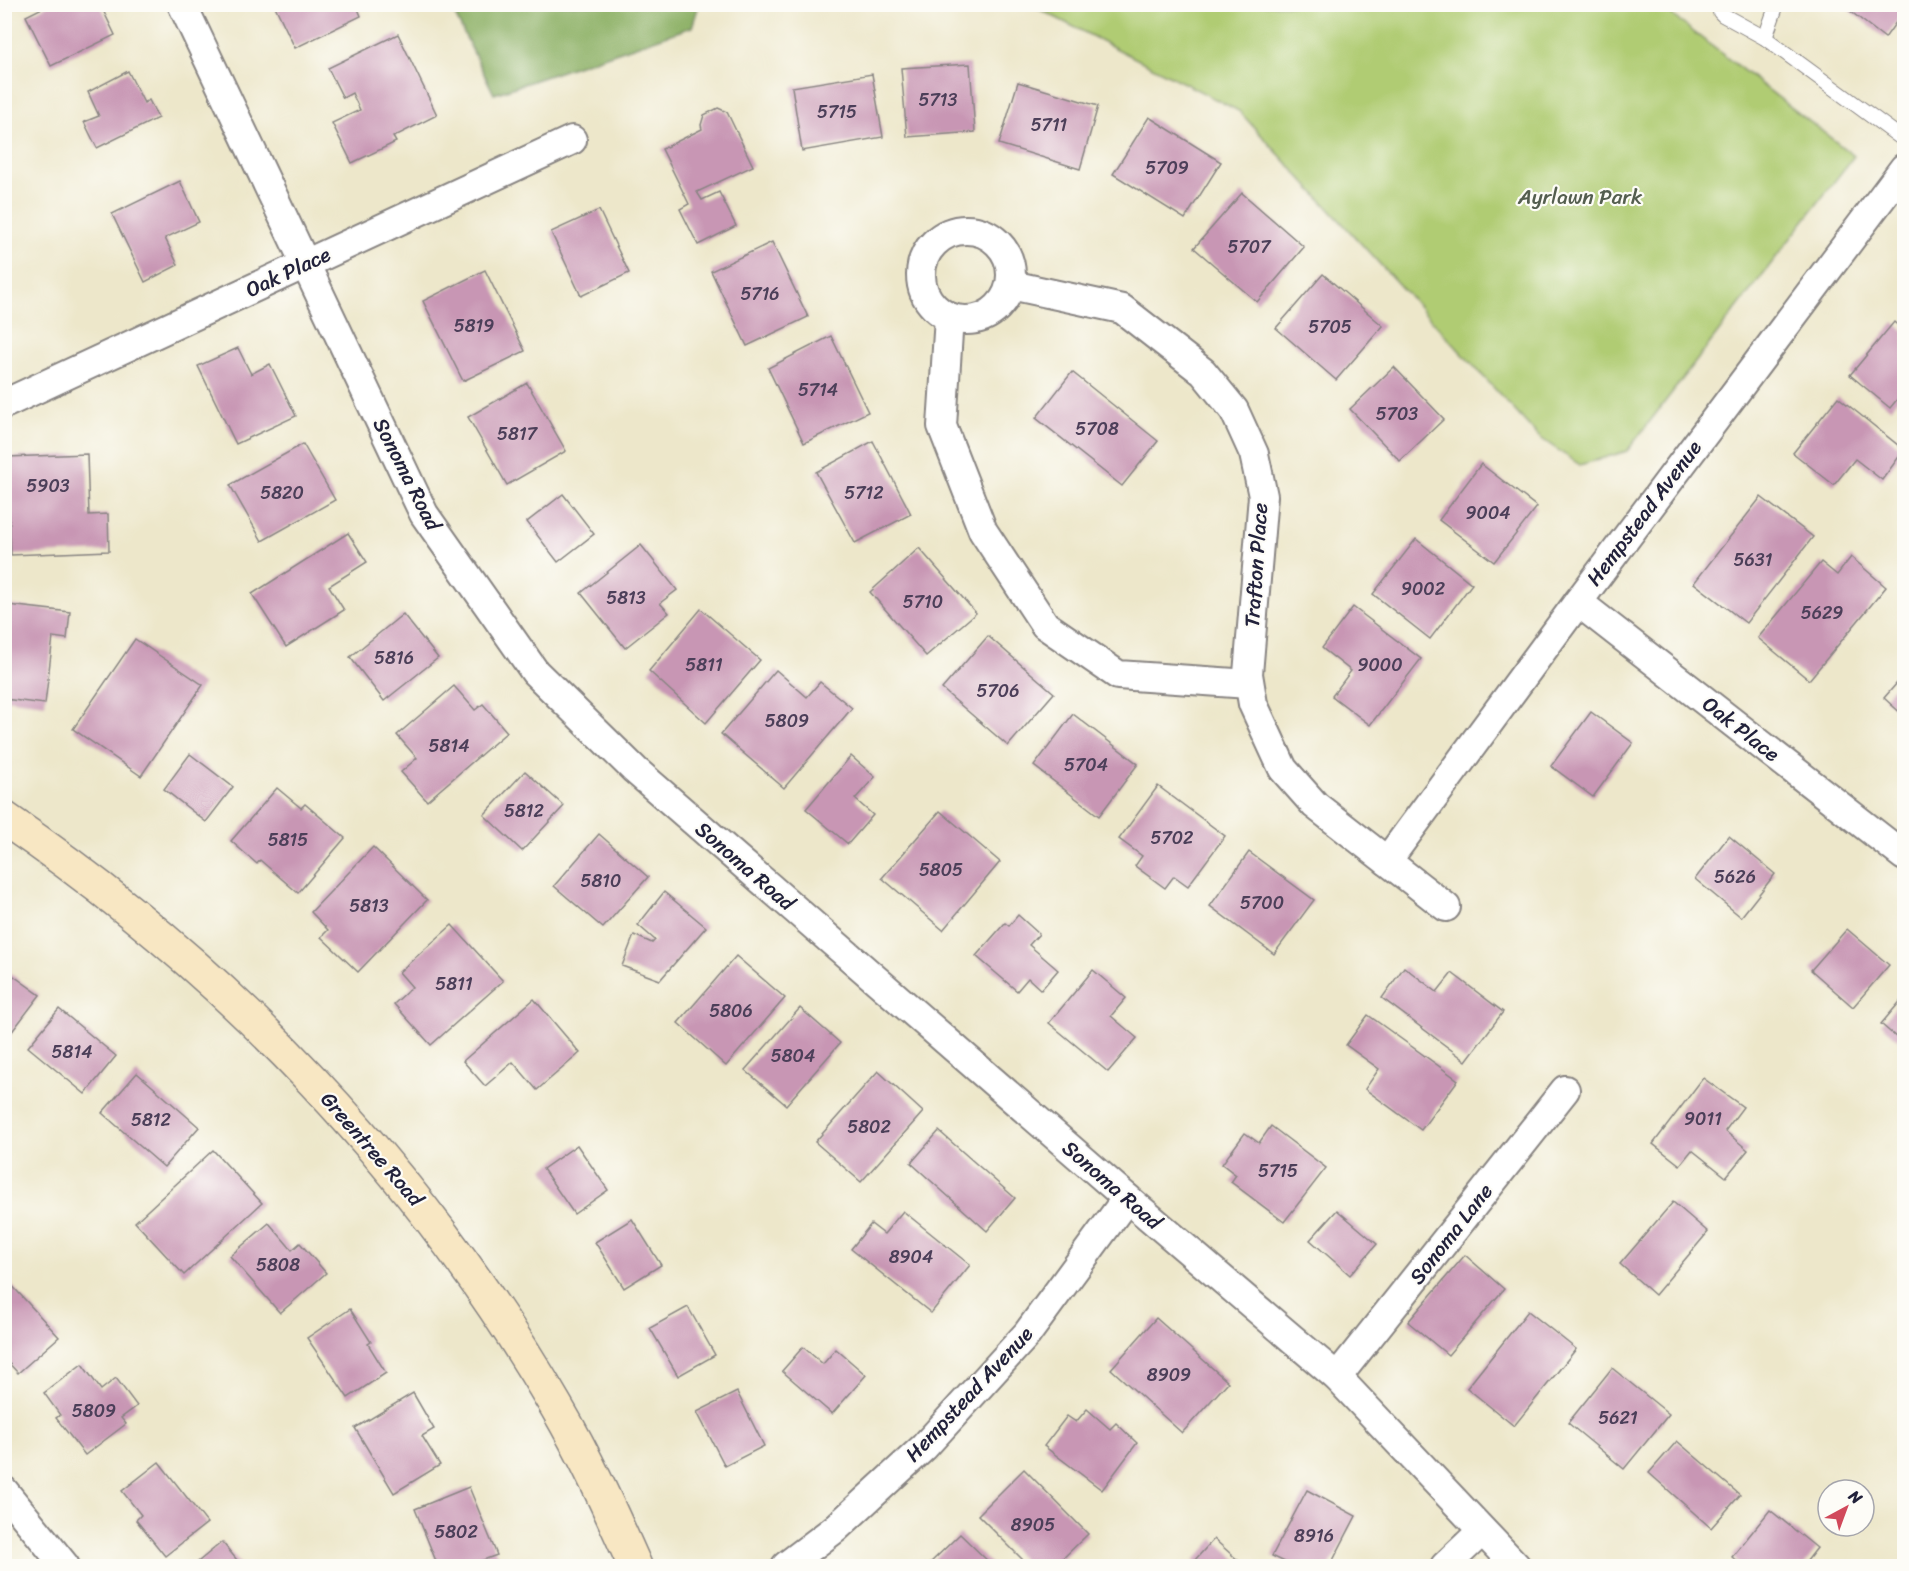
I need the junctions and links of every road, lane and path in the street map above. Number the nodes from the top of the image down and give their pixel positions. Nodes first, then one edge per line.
1 (182, 4) edge
2 (1722, 4) edge
3 (1777, 4) edge
4 (1765, 38) junction
5 (572, 140) dead end
6 (1905, 140) edge
7 (1905, 168) edge
8 (306, 264) junction
9 (1011, 285) junction
10 (949, 317) junction
11 (4, 404) edge
12 (1578, 602) junction
13 (1249, 684) junction
14 (4, 818) edge
15 (1905, 856) edge
16 (1387, 861) junction
17 (1446, 907) dead end
18 (1565, 1090) dead end
19 (1127, 1198) junction
20 (1337, 1377) junction
21 (4, 1491) edge
22 (1482, 1530) junction
23 (65, 1566) edge
24 (635, 1566) edge
25 (786, 1566) edge
26 (1445, 1566) edge
27 (1516, 1566) edge

1 - 8 street, Sonoma Road
2 - 4 lane
3 - 4 lane
4 - 6 lane
5 - 8 street, Oak Place
7 - 12 street, Hempstead Avenue
8 - 11 street, Oak Place
8 - 19 street, Sonoma Road
9 - 10 street
9 - 10 street
9 - 13 street, Trafton Place
10 - 13 street
12 - 15 street, Oak Place
12 - 16 street, Hempstead Avenue
13 - 16 street, Trafton Place
14 - 24 street, Greentree Road
16 - 17 street, Trafton Place
18 - 20 street, Sonoma Lane
19 - 20 street, Sonoma Road
19 - 25 street, Hempstead Avenue
20 - 22 street, Sonoma Road
21 - 23 street
22 - 26 street
22 - 27 street, Sonoma Road

